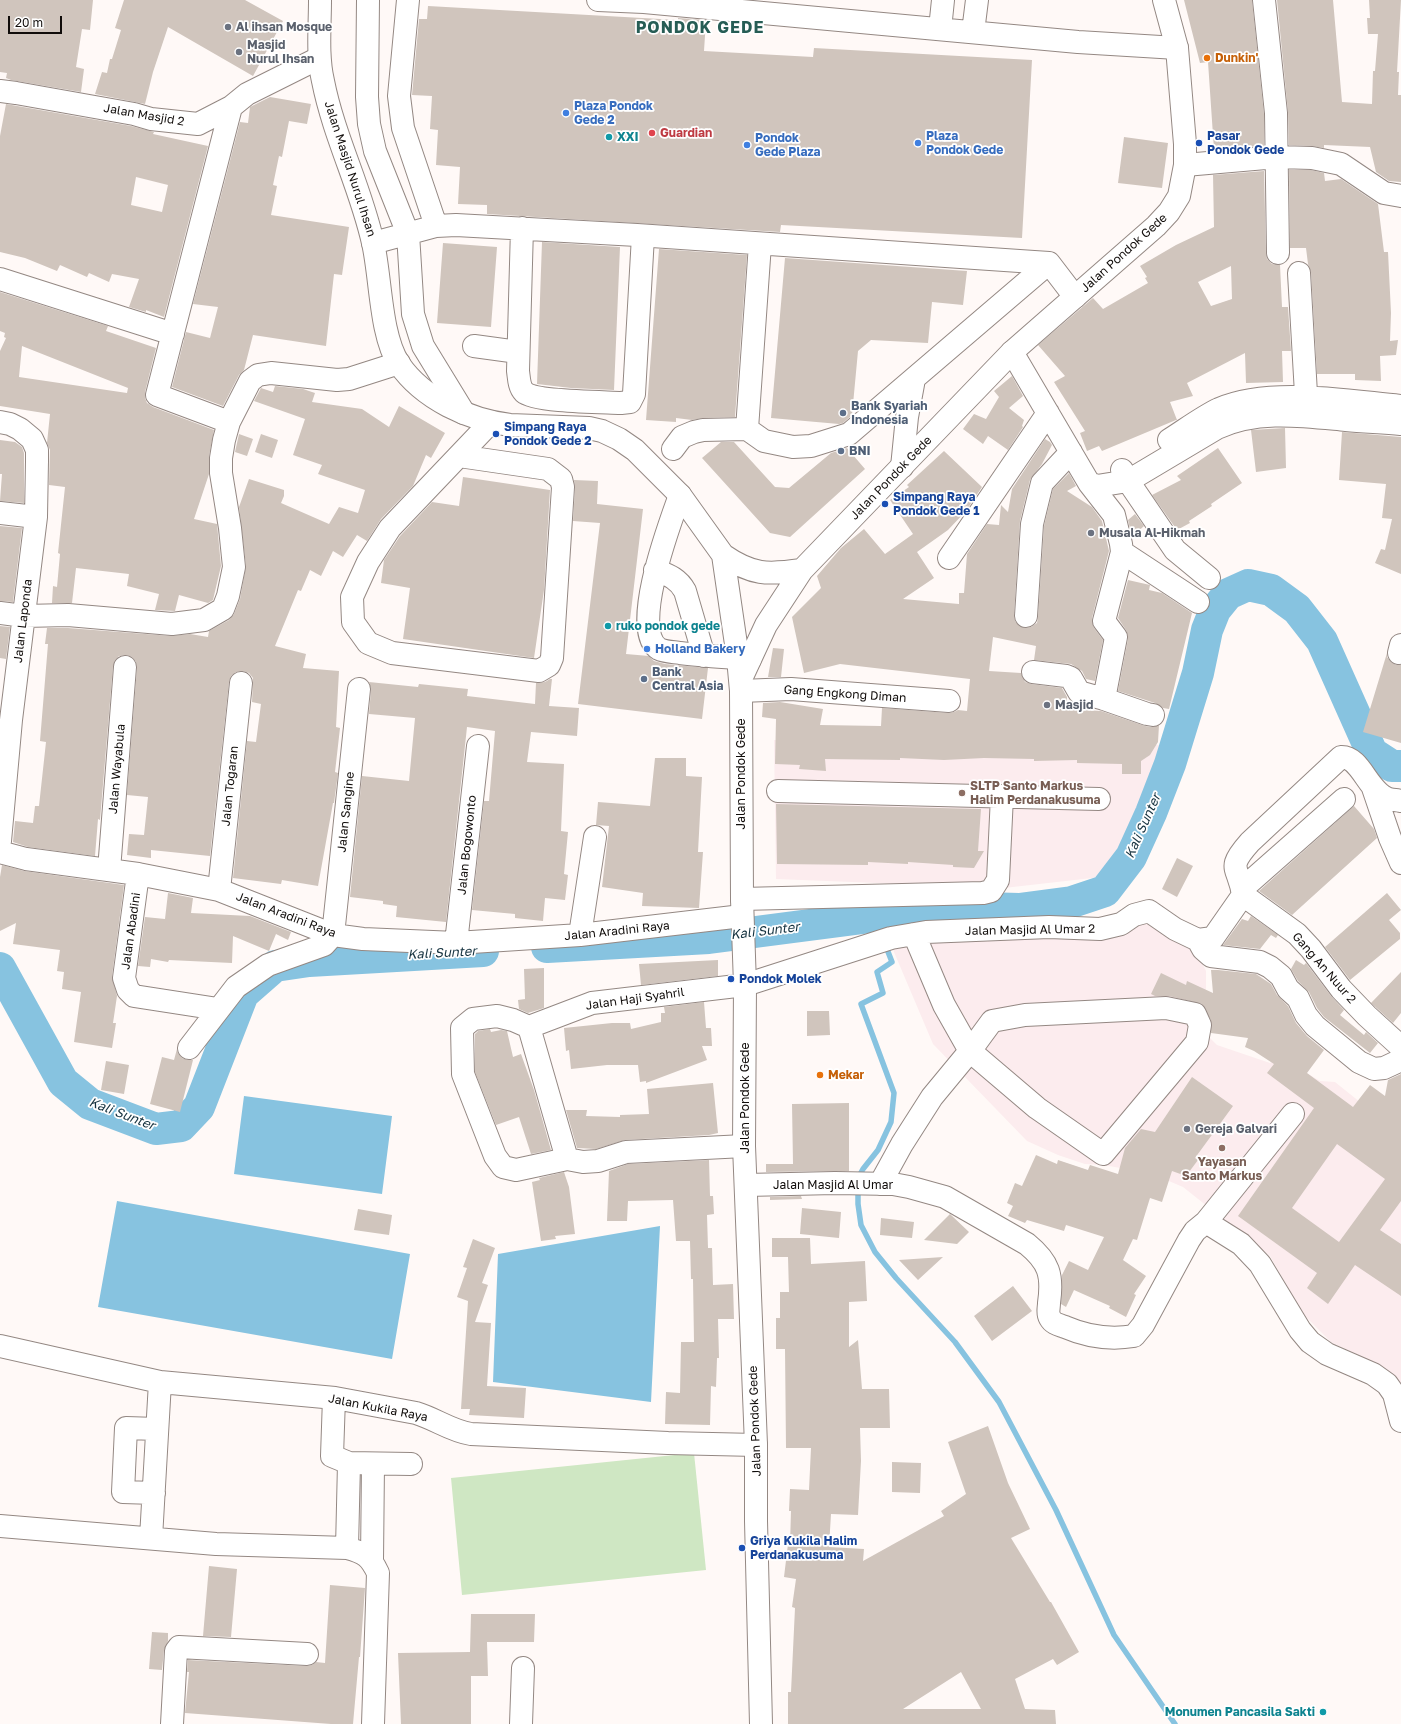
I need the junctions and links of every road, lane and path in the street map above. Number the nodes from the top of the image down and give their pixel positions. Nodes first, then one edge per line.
1 (320, 0) edge
2 (368, 0) edge
3 (408, 0) edge
4 (598, 0) edge
5 (943, 0) edge
6 (977, 0) edge
7 (1164, 0) edge
8 (1264, 0) edge
9 (644, 1) edge
10 (774, 7) edge
11 (940, 29) junction
12 (973, 32) junction
13 (1178, 48) junction
14 (319, 58) junction
15 (0, 91) edge
16 (231, 107) junction
17 (1277, 157) junction
18 (1185, 165) junction
19 (1401, 196) edge
20 (436, 226) junction
21 (522, 228) junction
22 (408, 234) junction
23 (643, 236) junction
24 (373, 243) junction
25 (760, 244) junction
26 (1278, 253) dead end
27 (1049, 263) junction
28 (1299, 273) dead end
29 (0, 279) edge
30 (1075, 297) junction
31 (173, 334) junction
32 (474, 346) dead end
33 (518, 352) junction
34 (1012, 352) junction
35 (399, 363) junction
36 (914, 379) junction
37 (1401, 406) edge
38 (1307, 407) junction
39 (1355, 411) junction
40 (464, 413) junction
41 (1048, 413) junction
42 (0, 422) edge
43 (229, 422) junction
44 (491, 422) junction
45 (1401, 424) edge
46 (747, 429) junction
47 (673, 449) dead end
48 (1071, 452) junction
49 (459, 456) junction
50 (902, 468) junction
51 (1109, 481) junction
52 (680, 495) junction
53 (0, 513) edge
54 (36, 517) junction
55 (1122, 552) junction
56 (722, 555) junction
57 (949, 558) dead end
58 (655, 570) junction
59 (802, 570) junction
60 (1208, 578) dead end
61 (1198, 602) dead end
62 (0, 613) edge
63 (24, 616) junction
64 (1026, 616) dead end
65 (704, 656) junction
66 (125, 667) dead end
67 (743, 672) junction
68 (1033, 672) dead end
69 (241, 683) dead end
70 (359, 688) dead end
71 (1104, 699) junction
72 (948, 701) dead end
73 (1154, 715) dead end
74 (5, 720) edge
75 (478, 746) dead end
76 (1373, 788) junction
77 (778, 791) dead end
78 (1002, 796) junction
79 (1100, 799) dead end
80 (1344, 799) dead end
81 (1401, 801) edge
82 (595, 837) dead end
83 (0, 841) edge
84 (0, 852) edge
85 (1401, 862) edge
86 (109, 870) junction
87 (138, 874) junction
88 (219, 890) junction
89 (1243, 892) junction
90 (742, 914) junction
91 (914, 934) junction
92 (333, 935) junction
93 (580, 935) junction
94 (1198, 940) junction
95 (456, 943) junction
96 (745, 985) junction
97 (218, 1009) junction
98 (529, 1027) junction
99 (1401, 1047) edge
100 (189, 1048) dead end
101 (970, 1052) junction
102 (1401, 1060) edge
103 (1293, 1114) dead end
104 (744, 1146) junction
105 (567, 1159) junction
106 (873, 1184) junction
107 (746, 1185) junction
108 (1206, 1222) junction
109 (0, 1346) edge
110 (160, 1382) junction
111 (334, 1398) junction
112 (1401, 1420) edge
113 (157, 1429) junction
114 (756, 1444) junction
115 (349, 1463) junction
116 (374, 1464) junction
117 (411, 1464) dead end
118 (154, 1494) junction
119 (0, 1526) edge
120 (151, 1538) junction
121 (347, 1548) junction
122 (372, 1560) junction
123 (308, 1654) dead end
124 (523, 1668) dead end
125 (172, 1724) edge
126 (373, 1724) edge
127 (521, 1724) edge
128 (761, 1724) edge

1 - 14 street, Jalan Masjid Nurul Ihsan
2 - 22 street
3 - 20 street
4 - 9 street
5 - 11 street
6 - 12 street
7 - 13 street, Jalan Pondok Gede
8 - 17 street
9 - 10 street
10 - 11 street
11 - 12 street
12 - 13 street
13 - 18 street, Jalan Pondok Gede
14 - 16 street, Jalan Masjid 2
14 - 24 street, Jalan Masjid Nurul Ihsan
15 - 16 street, Jalan Masjid 2
16 - 31 street
17 - 18 street
17 - 19 street
17 - 26 street
18 - 30 street, Jalan Pondok Gede
20 - 21 street
20 - 22 street
21 - 23 street
21 - 33 street
22 - 24 street
22 - 40 street
23 - 25 street
23 - 33 street
24 - 35 street, Jalan Masjid Nurul Ihsan
25 - 27 street
25 - 46 street
27 - 30 street
27 - 36 street
28 - 38 street
29 - 31 street
30 - 34 street, Jalan Pondok Gede
31 - 43 street
32 - 33 street
34 - 41 street
34 - 50 street, Jalan Pondok Gede
35 - 40 street, Jalan Masjid Nurul Ihsan
35 - 43 street
36 - 46 street
36 - 50 street
37 - 39 street
38 - 39 street
38 - 51 street
39 - 45 street
40 - 44 street, Jalan Masjid Nurul Ihsan
41 - 48 street
41 - 57 street
42 - 54 street, Jalan Laponda
43 - 63 street
44 - 49 street
44 - 52 street, Jalan Masjid Nurul Ihsan
46 - 47 street
48 - 51 street
48 - 64 street
49 - 49 street
50 - 59 street, Jalan Pondok Gede
51 - 55 street
51 - 60 street
52 - 56 street, Jalan Masjid Nurul Ihsan
52 - 58 street, Gang Engkong Diman
53 - 54 street
54 - 63 street, Jalan Laponda
55 - 61 street
55 - 71 street
56 - 59 street
56 - 67 street, Jalan Masjid Nurul Ihsan
58 - 65 street
58 - 65 street, Gang Engkong Diman
59 - 67 street, Jalan Pondok Gede
62 - 63 street
63 - 74 street, Jalan Laponda
65 - 67 street, Gang Engkong Diman
66 - 86 street, Jalan Wayabula
67 - 72 street, Gang Engkong Diman
67 - 90 street, Jalan Pondok Gede
68 - 71 street
69 - 88 street, Jalan Togaran
70 - 92 street, Jalan Sangine
71 - 73 street
74 - 83 street, Jalan Laponda
75 - 95 street, Jalan Bogowonto
76 - 81 street
76 - 85 street
76 - 89 street
77 - 78 street
78 - 79 street
78 - 90 street, Jalan Aradini Raya
80 - 89 street
82 - 93 street
84 - 86 street, Jalan Aradini Raya
86 - 87 street, Jalan Aradini Raya
87 - 88 street, Jalan Aradini Raya
87 - 97 street, Jalan Abadini
88 - 92 street, Jalan Aradini Raya
89 - 94 street
89 - 99 street, Gang An Nuur 2
90 - 93 street, Jalan Aradini Raya
90 - 96 street, Jalan Pondok Gede
91 - 94 street, Jalan Masjid Al Umar 2
91 - 96 street, Jalan Masjid Al Umar 2
91 - 101 street
92 - 95 street, Jalan Aradini Raya
92 - 97 street
93 - 95 street, Jalan Aradini Raya
94 - 102 street
96 - 98 street, Jalan Haji Syahril
96 - 104 street, Jalan Pondok Gede
97 - 100 street
98 - 105 street
98 - 105 street
101 - 101 street
101 - 106 street
103 - 108 street
104 - 105 street
104 - 107 street, Jalan Pondok Gede
106 - 107 street, Jalan Masjid Al Umar
106 - 108 street, Jalan Masjid Al Umar
107 - 114 street, Jalan Pondok Gede
108 - 112 street
109 - 110 street, Jalan Kukila Raya
110 - 111 street, Jalan Kukila Raya
110 - 113 street
111 - 114 street, Jalan Kukila Raya
111 - 115 street
113 - 118 street
113 - 118 street
114 - 128 street, Jalan Pondok Gede
115 - 116 street
115 - 121 street
116 - 117 street
116 - 122 street
118 - 120 street
119 - 120 street
120 - 121 street
121 - 122 street
122 - 126 street
123 - 125 street
124 - 127 street

